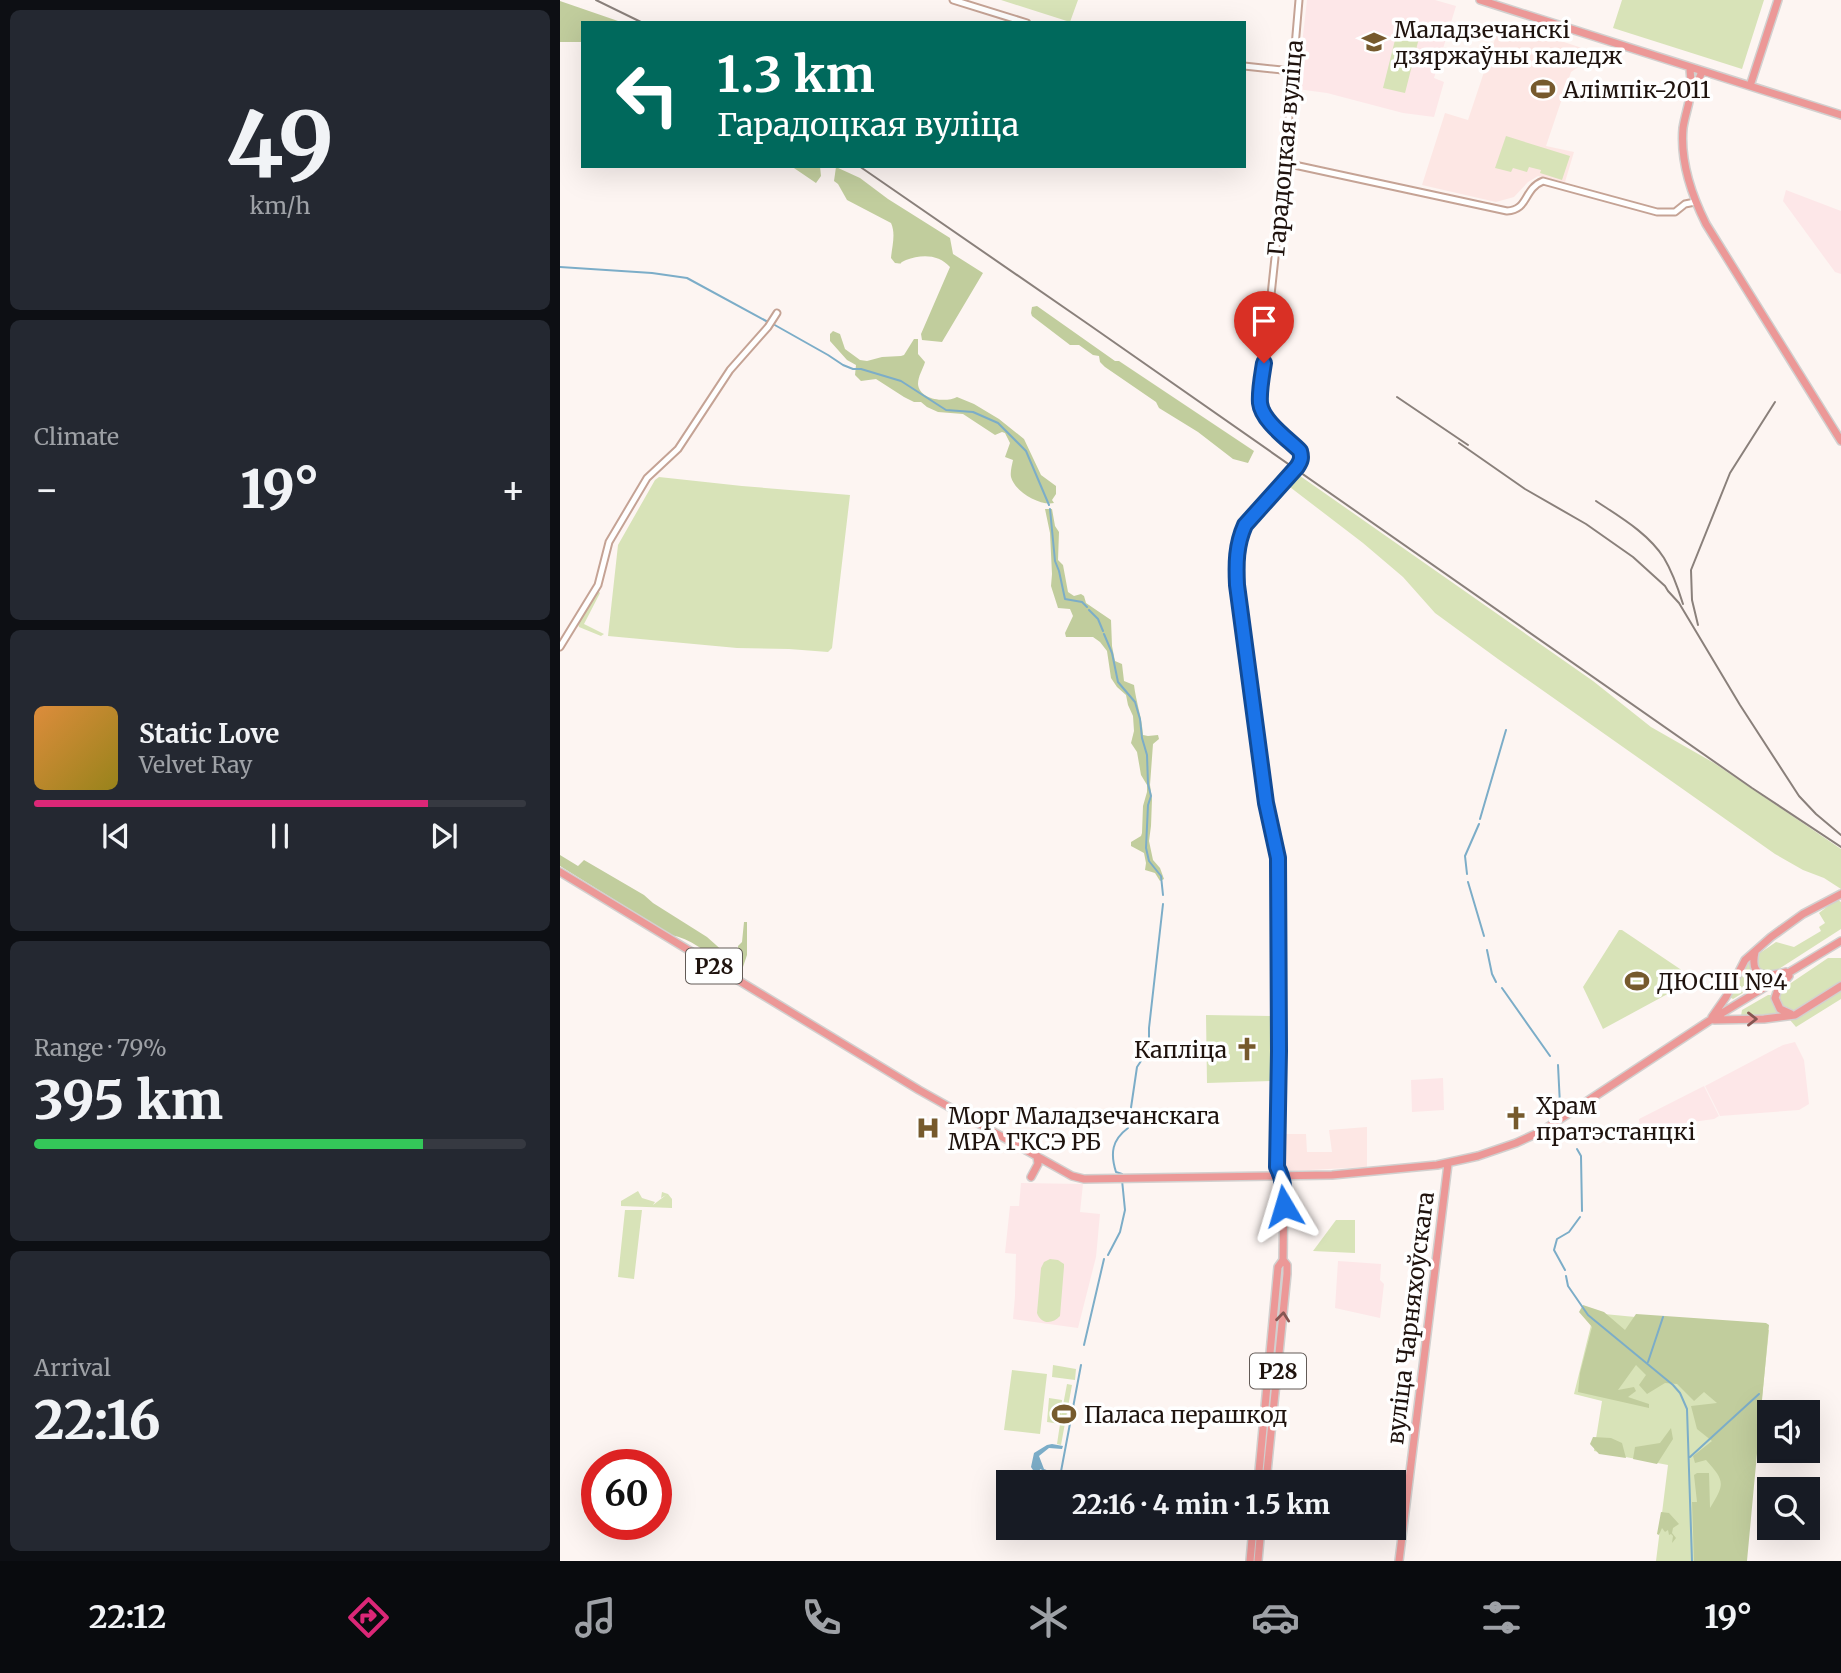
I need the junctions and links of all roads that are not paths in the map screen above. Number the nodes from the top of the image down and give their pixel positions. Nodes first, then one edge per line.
1 (953, 0) edge
2 (1299, 0) edge
3 (1480, 0) edge
4 (1778, 0) edge
5 (1021, 21) edge
6 (1246, 66) edge
7 (1690, 68) junction
8 (1292, 71) junction
9 (1702, 71) junction
10 (1750, 86) junction
11 (1692, 87) junction
12 (1841, 115) edge
13 (1285, 163) junction
14 (1695, 202) junction
15 (777, 313) dead end
16 (1841, 441) edge
17 (560, 647) edge
18 (560, 872) edge
19 (1841, 893) edge
20 (1841, 941) edge
21 (1755, 951) junction
22 (1794, 970) junction
23 (1841, 986) edge
24 (1795, 1015) junction
25 (1709, 1021) junction
26 (1037, 1156) junction
27 (1448, 1164) junction
28 (1282, 1176) junction
29 (1031, 1177) dead end
30 (1264, 1463) junction
31 (1262, 1470) edge
32 (1265, 1470) edge
33 (1252, 1540) edge
34 (1260, 1540) edge
35 (1250, 1561) edge
36 (1258, 1561) edge
37 (1399, 1561) edge

1 - 5 street
2 - 8 street, Гарадоцкая вуліца
3 - 7 main road
4 - 10 main road
6 - 8 street
7 - 9 main road
7 - 11 main road
8 - 13 street, Гарадоцкая вуліца
9 - 10 main road
9 - 11 main road
10 - 12 main road
11 - 14 main road
13 - 14 street
13 - 28 street, Гарадоцкая вуліца
14 - 16 main road
15 - 17 street
18 - 26 main road, Р28
19 - 21 main road
20 - 22 main road
21 - 22 main road
21 - 25 main road
22 - 24 main road
22 - 25 main road
23 - 24 main road
25 -> 24 main road
25 - 27 main road
26 - 28 main road, Р28
26 - 29 main road
27 - 28 main road
27 - 37 main road, вуліца Чарняхоўскага
28 - 30 main road, Р28
30 - 31 main road, Р28
30 - 32 main road, Р28
33 - 35 main road
34 - 36 main road

